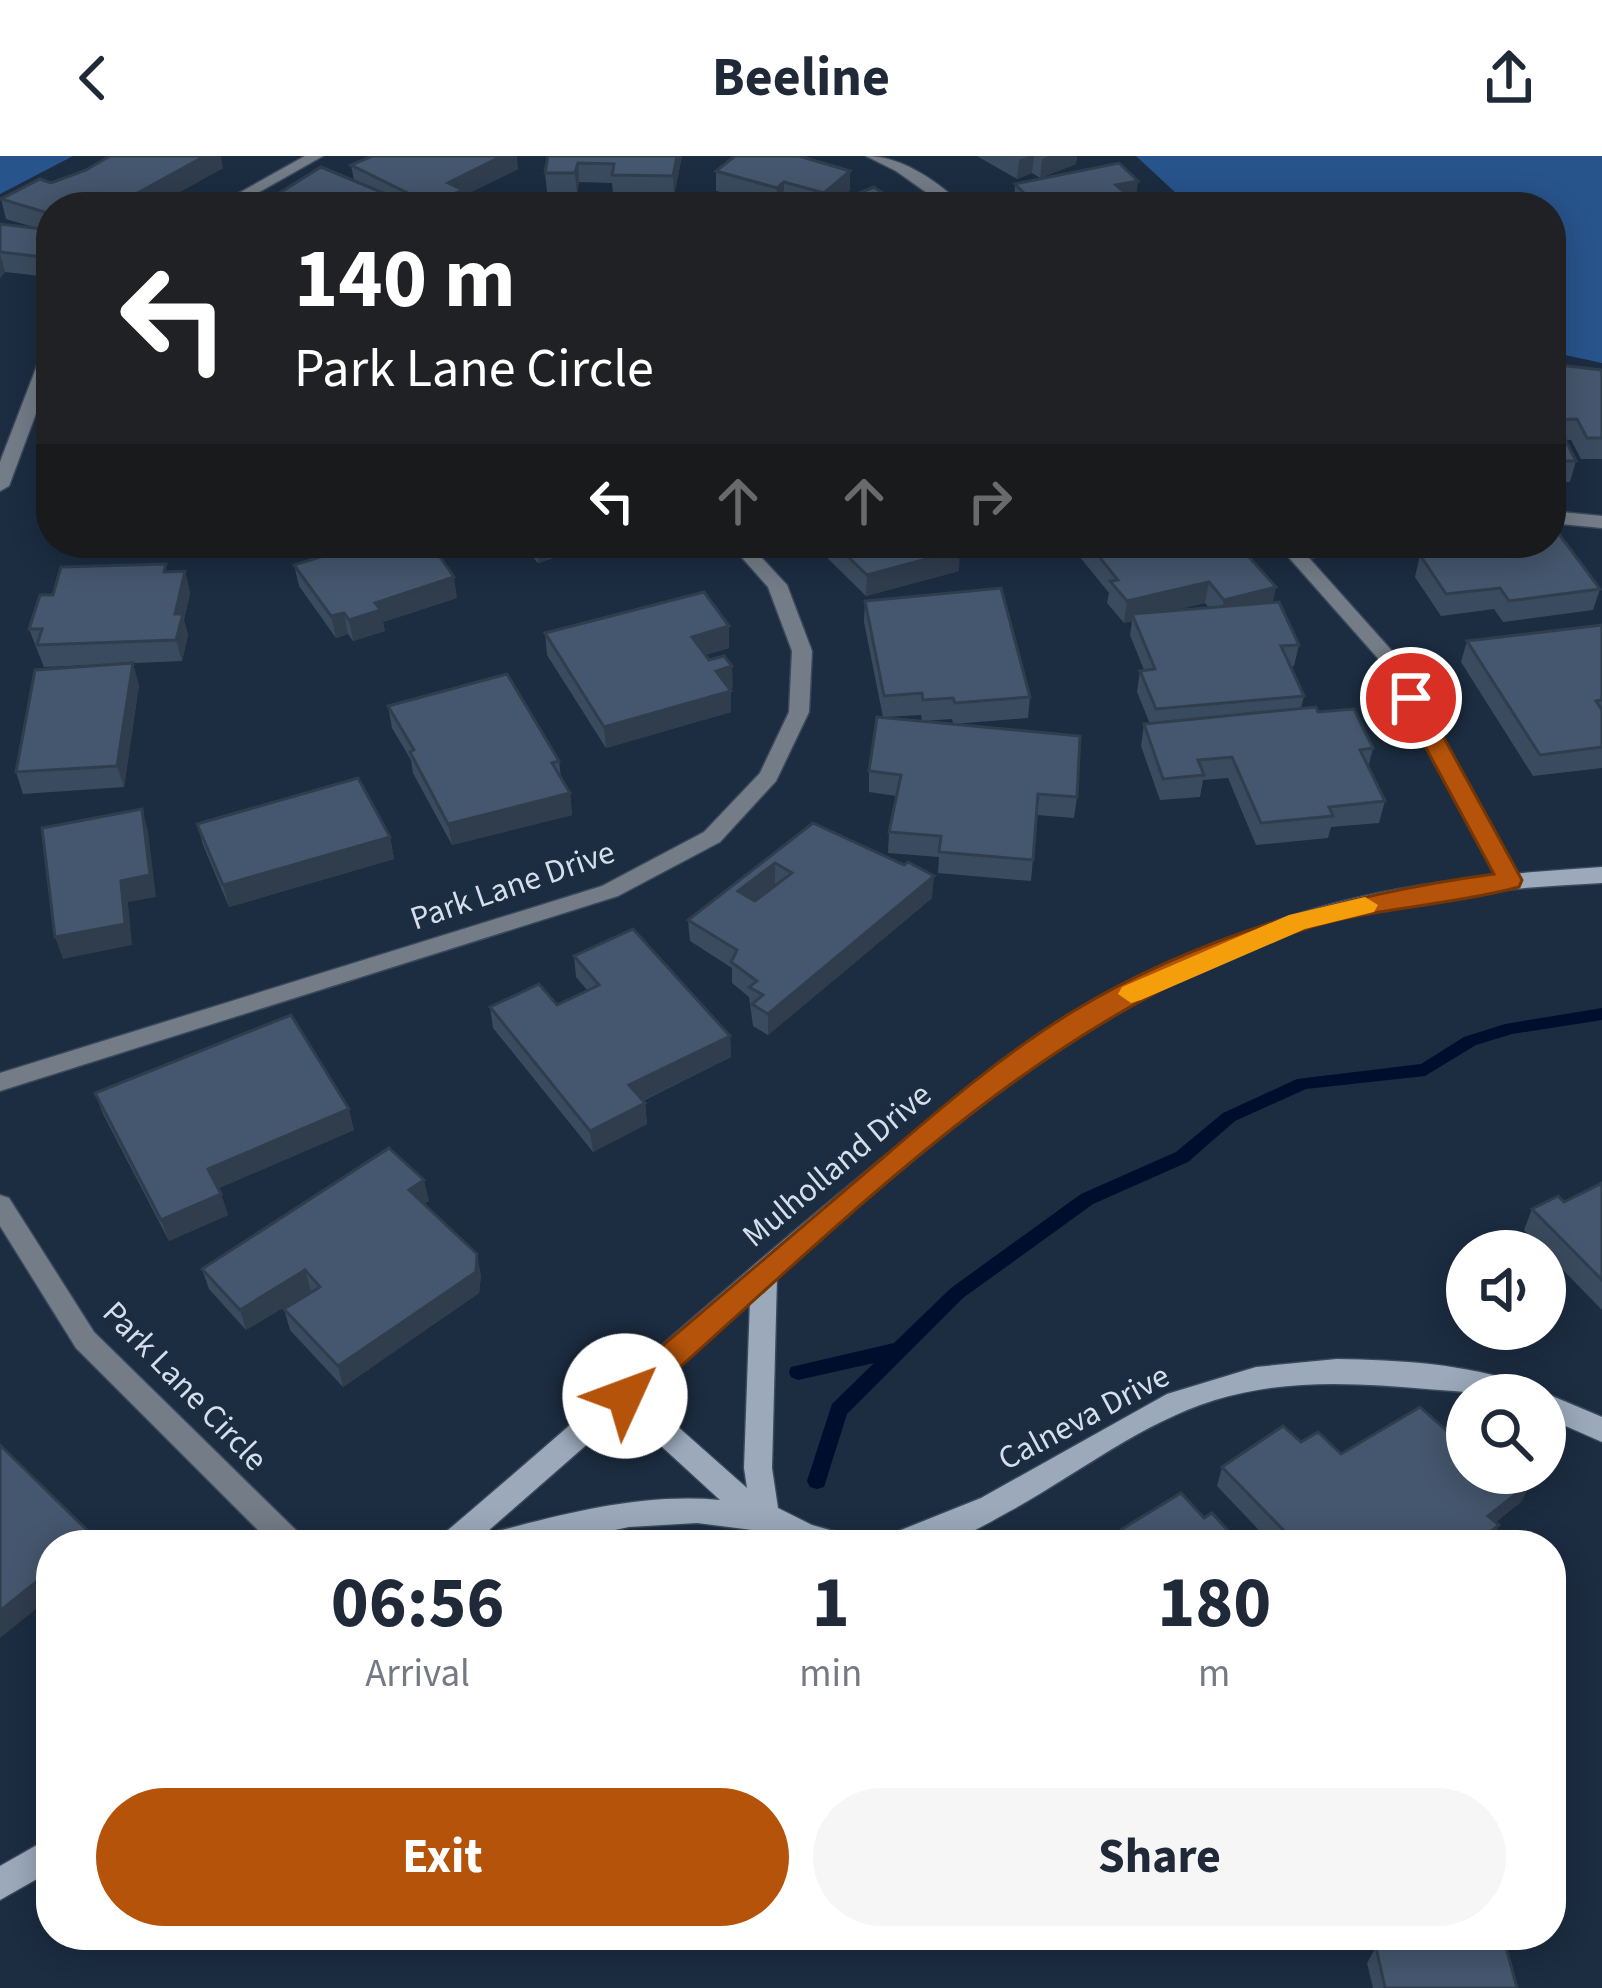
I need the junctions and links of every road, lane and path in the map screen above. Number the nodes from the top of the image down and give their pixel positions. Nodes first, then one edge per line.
1 (316, 156) edge
2 (873, 156) edge
3 (250, 192) edge
4 (935, 192) edge
5 (36, 390) edge
6 (0, 486) edge
7 (1566, 518) edge
8 (1602, 522) edge
9 (752, 558) edge
10 (1299, 558) edge
11 (1602, 875) edge
12 (1510, 880) junction
13 (0, 1082) edge
14 (0, 1205) edge
15 (764, 1271) junction
16 (1446, 1380) edge
17 (625, 1396) junction
18 (1566, 1414) edge
19 (1602, 1430) edge
20 (766, 1521) junction
21 (277, 1530) edge
22 (469, 1530) edge
23 (563, 1530) edge
24 (786, 1530) edge
25 (942, 1530) edge
26 (36, 1862) edge
27 (0, 1885) edge

1 - 3 street
2 - 4 street
5 - 6 street
7 - 8 street
9 - 13 street, Park Lane Drive
10 - 12 street
11 - 12 main road, Mulholland Drive
12 - 15 main road, Mulholland Drive
14 - 21 street, Park Lane Circle
15 - 17 main road, Mulholland Drive
15 - 20 main road
16 - 25 main road, Calneva Drive
17 - 20 main road
17 - 22 main road, Mulholland Drive
18 - 19 main road
20 - 23 main road
20 - 24 main road
26 - 27 main road

